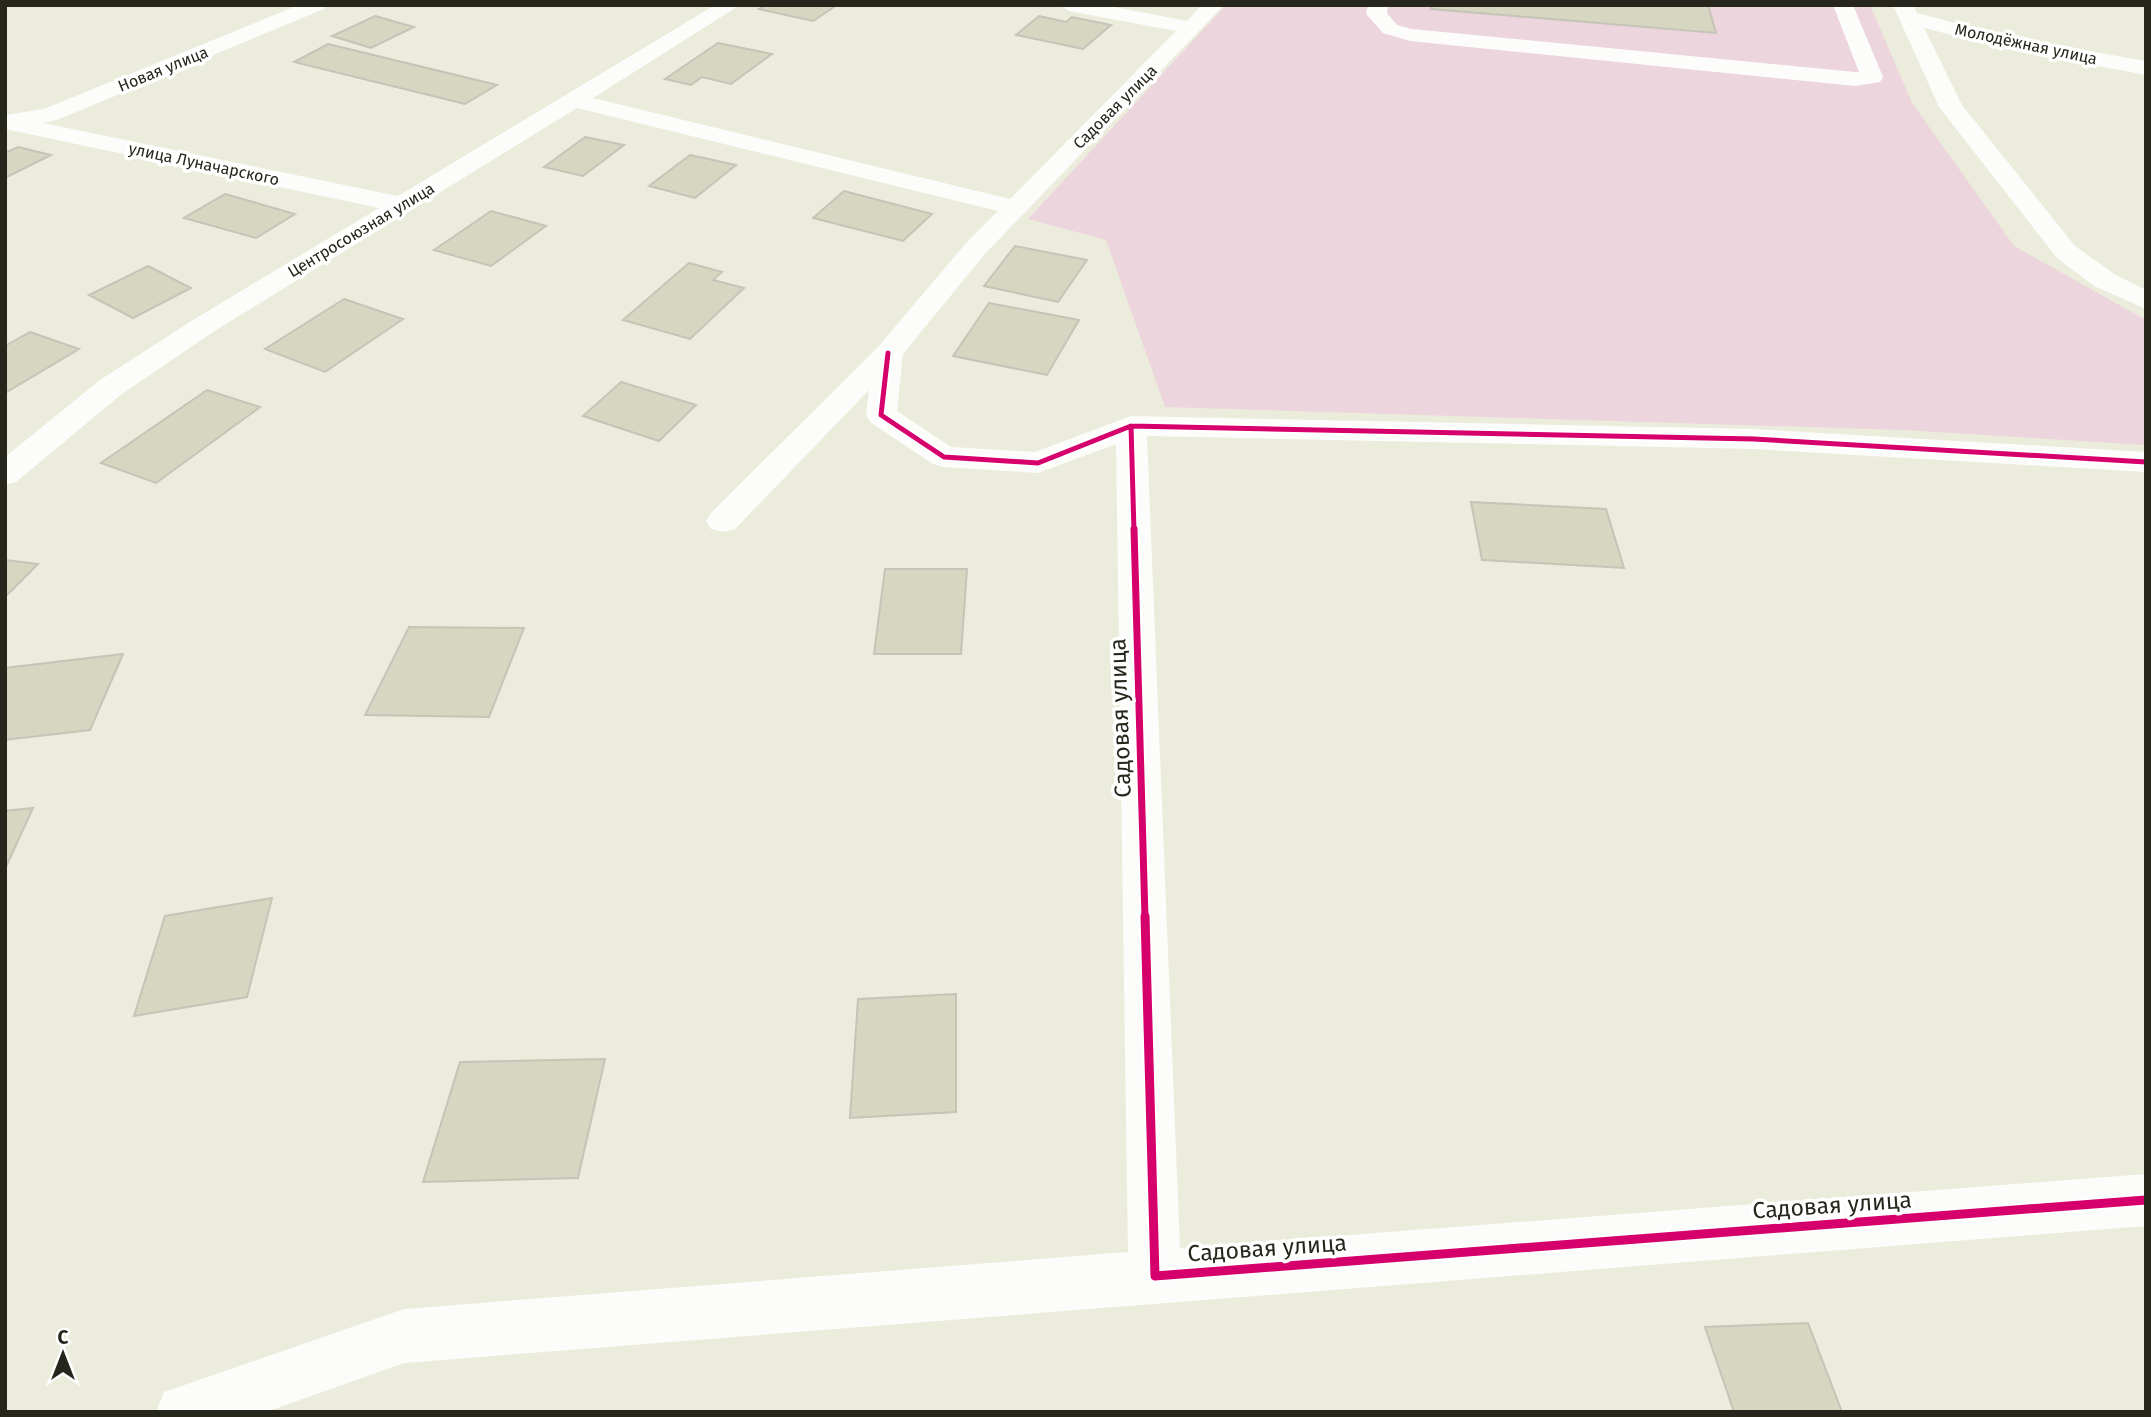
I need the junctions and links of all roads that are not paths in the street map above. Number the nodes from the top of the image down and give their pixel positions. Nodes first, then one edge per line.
1 (317, 5) edge
2 (730, 5) edge
3 (1069, 5) edge
4 (1214, 5) edge
5 (1378, 5) edge
6 (1843, 5) edge
7 (1905, 11) edge
8 (1193, 28) junction
9 (2146, 68) edge
10 (577, 101) junction
11 (5, 122) edge
12 (403, 205) junction
13 (1016, 208) junction
14 (2146, 301) edge
15 (888, 353) junction
16 (1131, 426) junction
17 (2146, 462) edge
18 (5, 474) edge
19 (723, 521) dead end
20 (2146, 1200) edge
21 (1154, 1276) junction
22 (184, 1412) edge

1 - 11 street, Новая улица
2 - 10 street, Центросоюзная улица
3 - 8 street
4 - 8 street, Садовая улица
5 - 6 street
7 - 9 street, Молодёжная улица
7 - 14 street
8 - 13 street, Садовая улица
10 - 12 street, Центросоюзная улица
10 - 13 street
11 - 12 street, улица Луначарского
12 - 18 street, Центросоюзная улица
13 - 15 street, Садовая улица
15 - 16 street
15 - 19 street, Садовая улица
16 - 17 street
16 - 21 street, Садовая улица
20 - 21 street, Садовая улица
21 - 22 street

